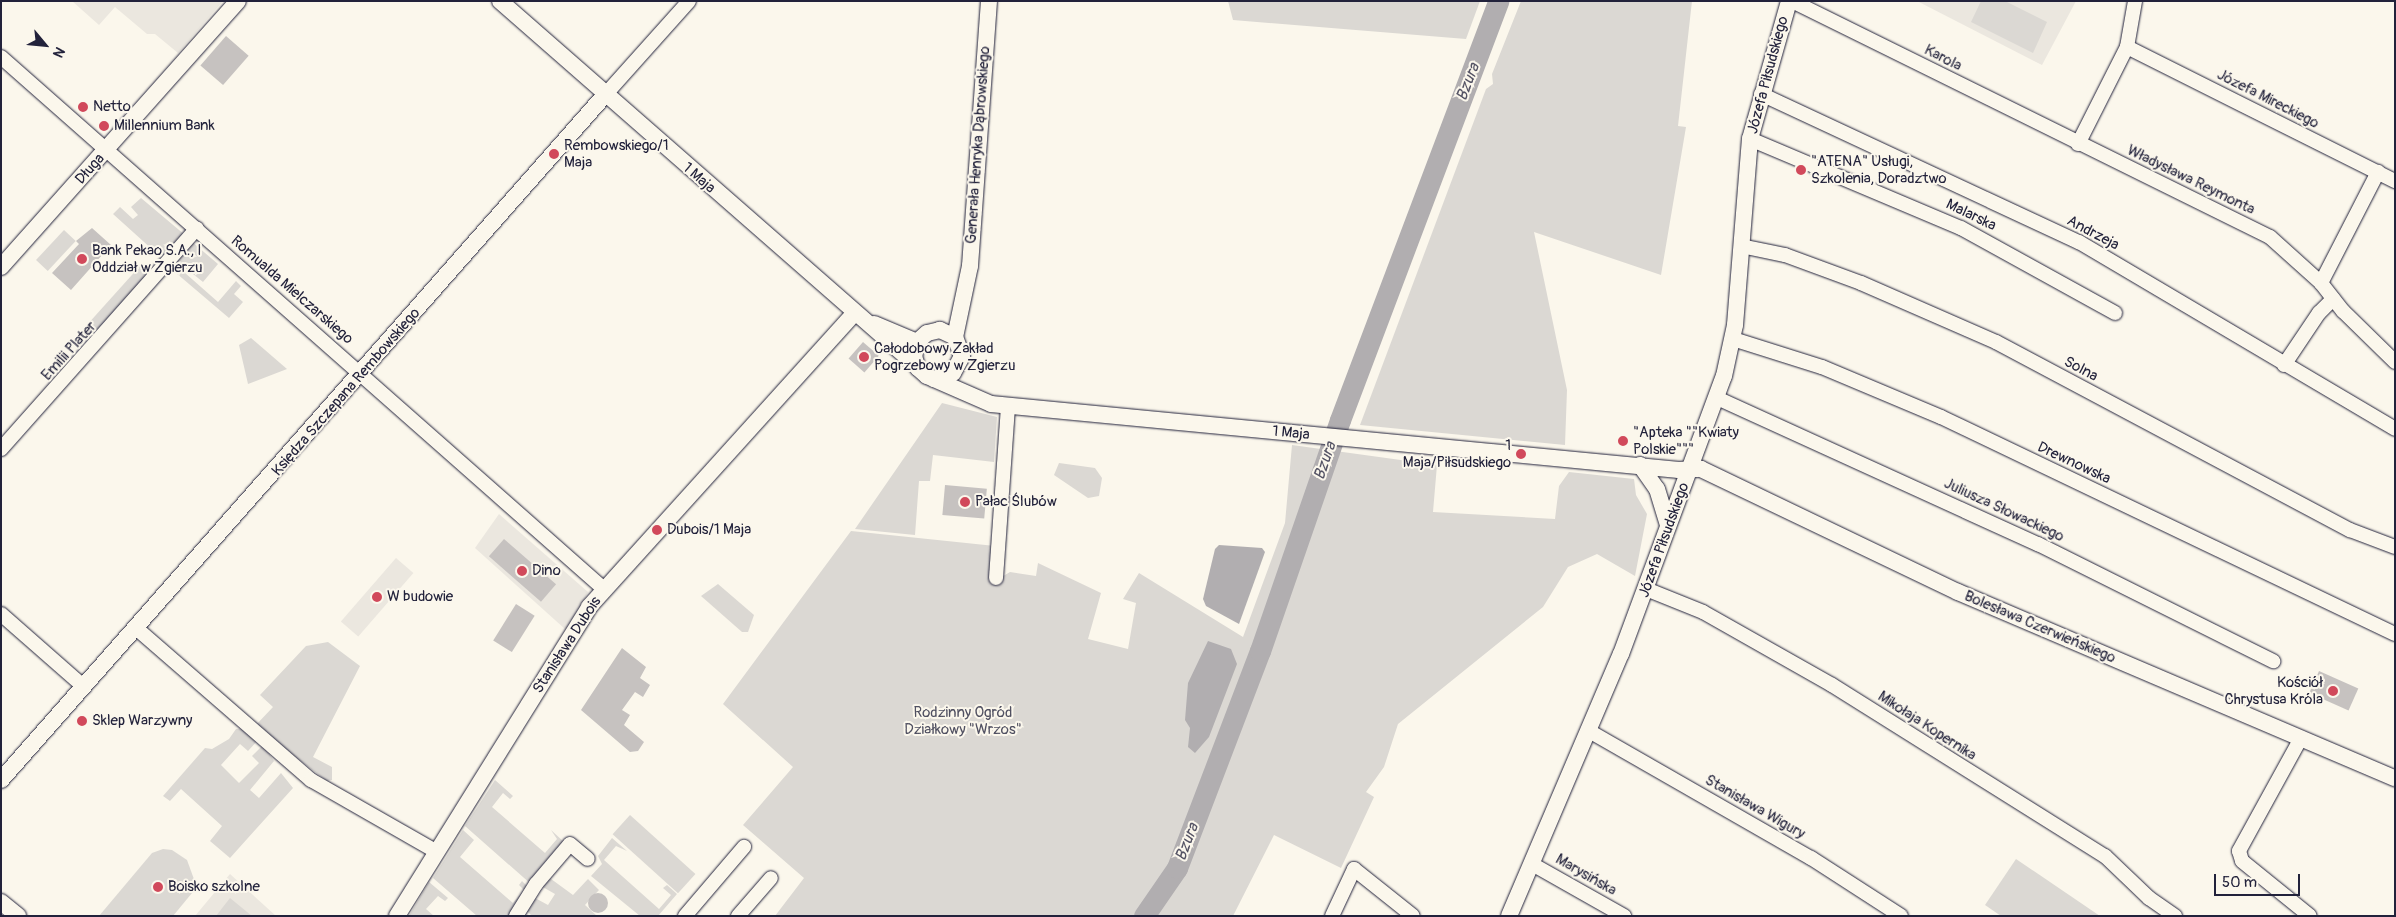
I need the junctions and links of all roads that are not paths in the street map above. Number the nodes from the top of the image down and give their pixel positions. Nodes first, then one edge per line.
1 (238, 1) edge
2 (500, 1) edge
3 (689, 1) edge
4 (989, 1) edge
5 (1790, 1) edge
6 (2135, 1) edge
7 (2127, 46) junction
8 (1, 57) edge
9 (1760, 94) junction
10 (605, 95) junction
11 (1750, 139) junction
12 (2078, 144) junction
13 (107, 150) junction
14 (2378, 172) junction
15 (2395, 180) edge
16 (197, 228) junction
17 (1742, 246) junction
18 (1, 267) edge
19 (2322, 283) junction
20 (2333, 299) junction
21 (2115, 313) dead end
22 (854, 314) junction
23 (951, 335) junction
24 (1733, 339) junction
25 (917, 342) junction
26 (2395, 362) edge
27 (916, 365) junction
28 (2284, 365) junction
29 (954, 373) junction
30 (362, 374) junction
31 (934, 379) junction
32 (1717, 398) junction
33 (983, 401) junction
34 (1008, 406) junction
35 (2395, 430) edge
36 (1, 449) edge
37 (1640, 465) junction
38 (1690, 470) junction
39 (1668, 526) junction
40 (2395, 547) edge
41 (996, 578) dead end
42 (604, 589) junction
43 (1646, 589) junction
44 (1, 614) edge
45 (136, 628) junction
46 (2395, 634) edge
47 (2273, 661) dead end
48 (84, 686) junction
49 (1589, 731) junction
50 (2301, 738) junction
51 (2395, 778) edge
52 (1, 780) edge
53 (744, 847) dead end
54 (437, 852) junction
55 (588, 859) dead end
56 (1532, 864) junction
57 (771, 878) dead end
58 (1, 902) edge
59 (18, 916) edge
60 (397, 916) edge
61 (516, 916) edge
62 (685, 916) edge
63 (738, 916) edge
64 (1332, 916) edge
65 (1413, 916) edge
66 (1509, 916) edge
67 (1624, 916) edge
68 (1901, 916) edge
69 (2175, 916) edge
70 (2310, 916) edge

1 - 13 street, Długa
2 - 10 street, 1 Maja
3 - 10 street, Księdza Szczepana Rembowskiego
4 - 23 street, Generała Henryka Dąbrowskiego
5 - 9 street, Józefa Piłsudskiego
5 - 12 street, Karola
6 - 7 street
7 - 12 street
7 - 14 street, Józefa Mireckiego
8 - 13 street, Romualda Mielczarskiego
9 - 11 street, Józefa Piłsudskiego
9 - 28 street, Andrzeja
10 - 22 street, 1 Maja
10 - 30 street, Księdza Szczepana Rembowskiego
11 - 17 street, Józefa Piłsudskiego
11 - 21 street, Malarska
12 - 19 street, Władysława Reymonta
13 - 16 street, Romualda Mielczarskiego
13 - 18 street, Długa
14 - 15 street, Józefa Mireckiego
14 - 19 street
16 - 30 street, Romualda Mielczarskiego
16 - 36 street, Emilii Plater
17 - 24 street, Józefa Piłsudskiego
17 - 40 street, Solna
19 - 20 street, Władysława Reymonta
20 - 26 street, Władysława Reymonta
20 - 28 street
22 - 25 street, 1 Maja
22 - 27 street, 1 Maja
22 - 42 street, Stanisława Dubois
23 - 25 street
23 - 29 street
24 - 32 street, Józefa Piłsudskiego
24 - 46 street, Drewnowska
25 - 27 street
27 - 31 street
28 - 35 street, Andrzeja
29 - 31 street
29 - 33 street
30 - 42 street, Romualda Mielczarskiego
30 - 45 street, Księdza Szczepana Rembowskiego
31 - 33 street, 1 Maja
32 - 38 street, Józefa Piłsudskiego
32 - 47 street, Juliusza Słowackiego
33 - 34 street, 1 Maja
34 - 37 street, 1 Maja
34 - 41 street
37 - 38 street, 1 Maja
37 - 39 street
38 - 39 street, Józefa Piłsudskiego
38 - 50 street, Bolesława Czerwieńskiego
39 - 43 street, Józefa Piłsudskiego
42 - 54 street, Stanisława Dubois
43 - 49 street, Józefa Piłsudskiego
43 - 69 street, Mikołaja Kopernika
44 - 48 street
45 - 48 street, Księdza Szczepana Rembowskiego
45 - 54 street
48 - 52 street, Księdza Szczepana Rembowskiego
49 - 56 street, Józefa Piłsudskiego
49 - 68 street, Stanisława Wigury
50 - 51 street, Bolesława Czerwieńskiego
50 - 70 street
53 - 62 street
54 - 60 street, Stanisława Dubois
55 - 61 street
56 - 66 street, Józefa Piłsudskiego
56 - 67 street, Marysińska
57 - 63 street
58 - 59 street
64 - 65 street

